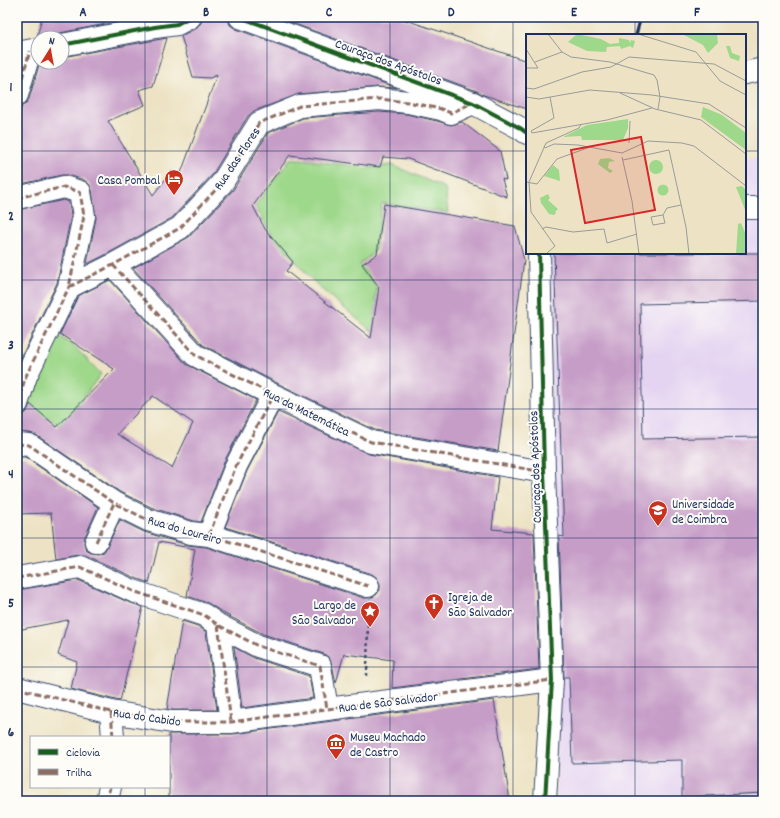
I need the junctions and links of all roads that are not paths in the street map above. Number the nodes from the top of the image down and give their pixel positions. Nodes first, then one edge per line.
1 (190, 17) edge
2 (240, 17) edge
3 (70, 43) edge
4 (28, 51) edge
5 (763, 69) edge
6 (746, 74) edge
7 (17, 95) edge
8 (473, 103) junction
9 (526, 132) edge
10 (17, 198) edge
11 (746, 208) edge
12 (763, 208) edge
13 (538, 254) edge
14 (113, 265) junction
15 (69, 287) junction
16 (273, 395) junction
17 (17, 404) edge
18 (17, 444) edge
19 (544, 472) junction
20 (114, 503) junction
21 (209, 535) junction
22 (96, 542) dead end
23 (17, 578) edge
24 (368, 586) road end
25 (218, 625) junction
26 (552, 680) junction
27 (17, 688) edge
28 (327, 709) junction
29 (111, 712) junction
30 (231, 722) junction
31 (114, 736) edge
32 (110, 788) edge
33 (107, 801) edge
34 (545, 801) edge

1 - 3 street
2 - 8 street, Couraça dos Apóstolos
4 - 7 street
5 - 6 street
8 - 9 street, Couraça dos Apóstolos
8 - 14 street, Rua das Flores
10 - 15 street
11 - 12 street
13 - 19 street, Couraça dos Apóstolos
14 - 15 street, Rua das Flores
14 - 16 street, Rua da Matemática
15 - 17 street
16 - 19 street, Rua da Matemática
16 - 21 street
18 - 20 street, Rua do Loureiro
19 - 26 street, Couraça dos Apóstolos
20 - 21 street, Rua do Loureiro
20 - 22 street
21 - 24 street, Rua do Loureiro
23 - 25 street, Rua de São Salvador
25 - 28 street, Rua de São Salvador
25 - 30 street
26 - 28 street, Rua de São Salvador
26 - 34 street, Couraça dos Apóstolos
27 - 29 street, Rua do Cabido
28 - 30 street, Rua do Cabido
29 - 30 street, Rua do Cabido
29 - 31 street
32 - 33 street

